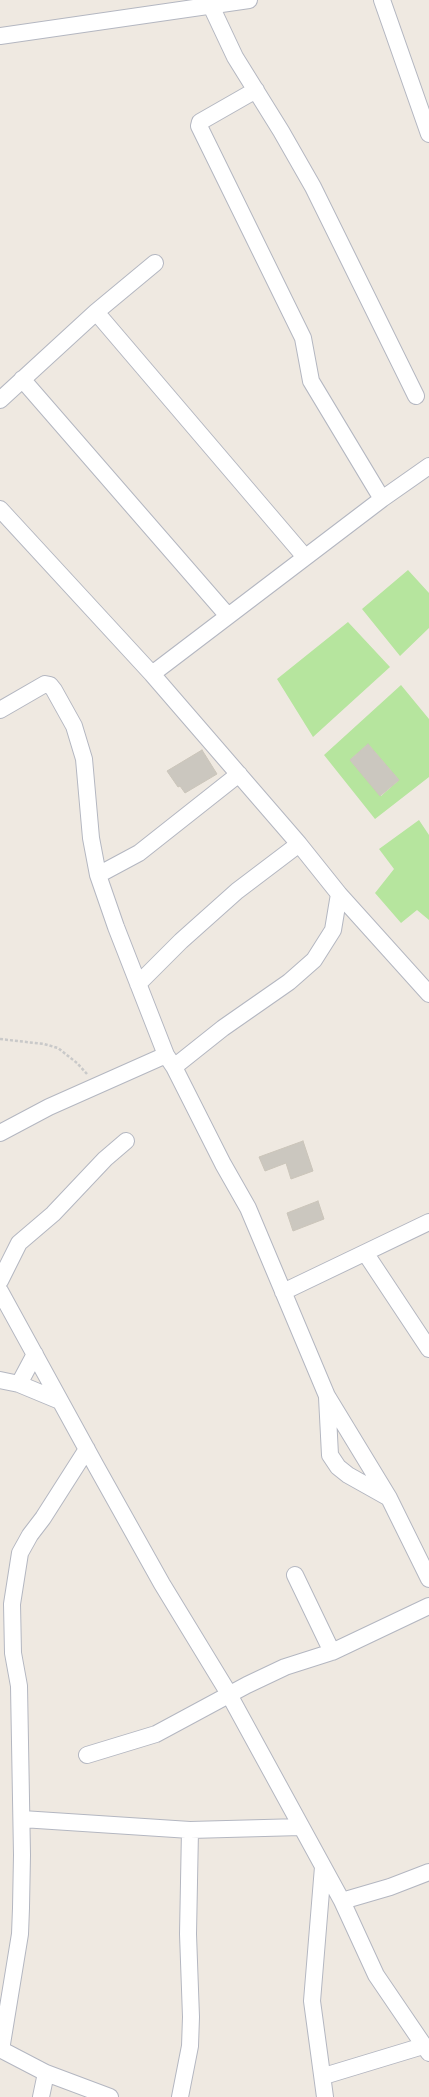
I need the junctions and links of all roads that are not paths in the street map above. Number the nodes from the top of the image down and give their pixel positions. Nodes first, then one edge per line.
1 (249, 0) edge
2 (382, 0) edge
3 (211, 6) junction
4 (0, 36) edge
5 (256, 90) junction
6 (429, 134) edge
7 (155, 264) dead end
8 (96, 312) junction
9 (22, 379) junction
10 (416, 396) dead end
11 (0, 400) edge
12 (429, 466) edge
13 (382, 500) junction
14 (0, 509) edge
15 (305, 557) junction
16 (228, 616) junction
17 (152, 674) junction
18 (0, 710) edge
19 (239, 774) junction
20 (299, 844) junction
21 (98, 875) junction
22 (339, 894) junction
23 (138, 984) junction
24 (429, 994) edge
25 (170, 1061) junction
26 (0, 1133) edge
27 (126, 1141) dead end
28 (429, 1222) edge
29 (366, 1254) junction
30 (0, 1281) edge
31 (0, 1291) edge
32 (283, 1292) junction
33 (429, 1349) edge
34 (35, 1354) junction
35 (0, 1380) edge
36 (18, 1384) junction
37 (327, 1396) junction
38 (60, 1401) junction
39 (87, 1449) junction
40 (389, 1498) junction
41 (295, 1575) dead end
42 (429, 1579) edge
43 (429, 1606) edge
44 (6, 1651) edge
45 (332, 1652) junction
46 (228, 1695) junction
47 (87, 1755) dead end
48 (22, 1819) junction
49 (301, 1827) junction
50 (190, 1830) junction
51 (323, 1867) junction
52 (429, 1872) edge
53 (342, 1901) junction
54 (1, 2049) edge
55 (426, 2050) edge
56 (46, 2073) junction
57 (324, 2076) junction
58 (41, 2097) edge
59 (110, 2097) edge
60 (180, 2097) edge
61 (325, 2097) edge

1 - 3 street
2 - 6 street
3 - 4 street
3 - 5 street
5 - 10 street
5 - 13 street
7 - 8 street
8 - 9 street
8 - 15 street
9 - 11 street
9 - 16 street
12 - 13 street
13 - 15 street
14 - 17 street
15 - 16 street
16 - 17 street
17 - 19 street
18 - 21 street
19 - 20 street
19 - 21 street
20 - 22 street
20 - 23 street
21 - 23 street
22 - 24 street
22 - 25 street
23 - 25 street
25 - 26 street
25 - 32 street
27 - 30 street
28 - 29 street
29 - 32 street
29 - 33 street
31 - 34 street
32 - 37 street
34 - 36 street
34 - 38 street
35 - 36 street
36 - 38 street
37 - 40 street
37 - 40 street
38 - 39 street
39 - 44 street
39 - 46 street
40 - 42 street
41 - 45 street
43 - 45 street
44 - 48 street
45 - 46 street
46 - 47 street
46 - 49 street
48 - 50 street
48 - 54 street
49 - 50 street
49 - 51 street
50 - 60 street
51 - 53 street
51 - 57 street
52 - 53 street
53 - 55 street
54 - 56 street
55 - 57 street
56 - 58 street
56 - 59 street
57 - 61 street

